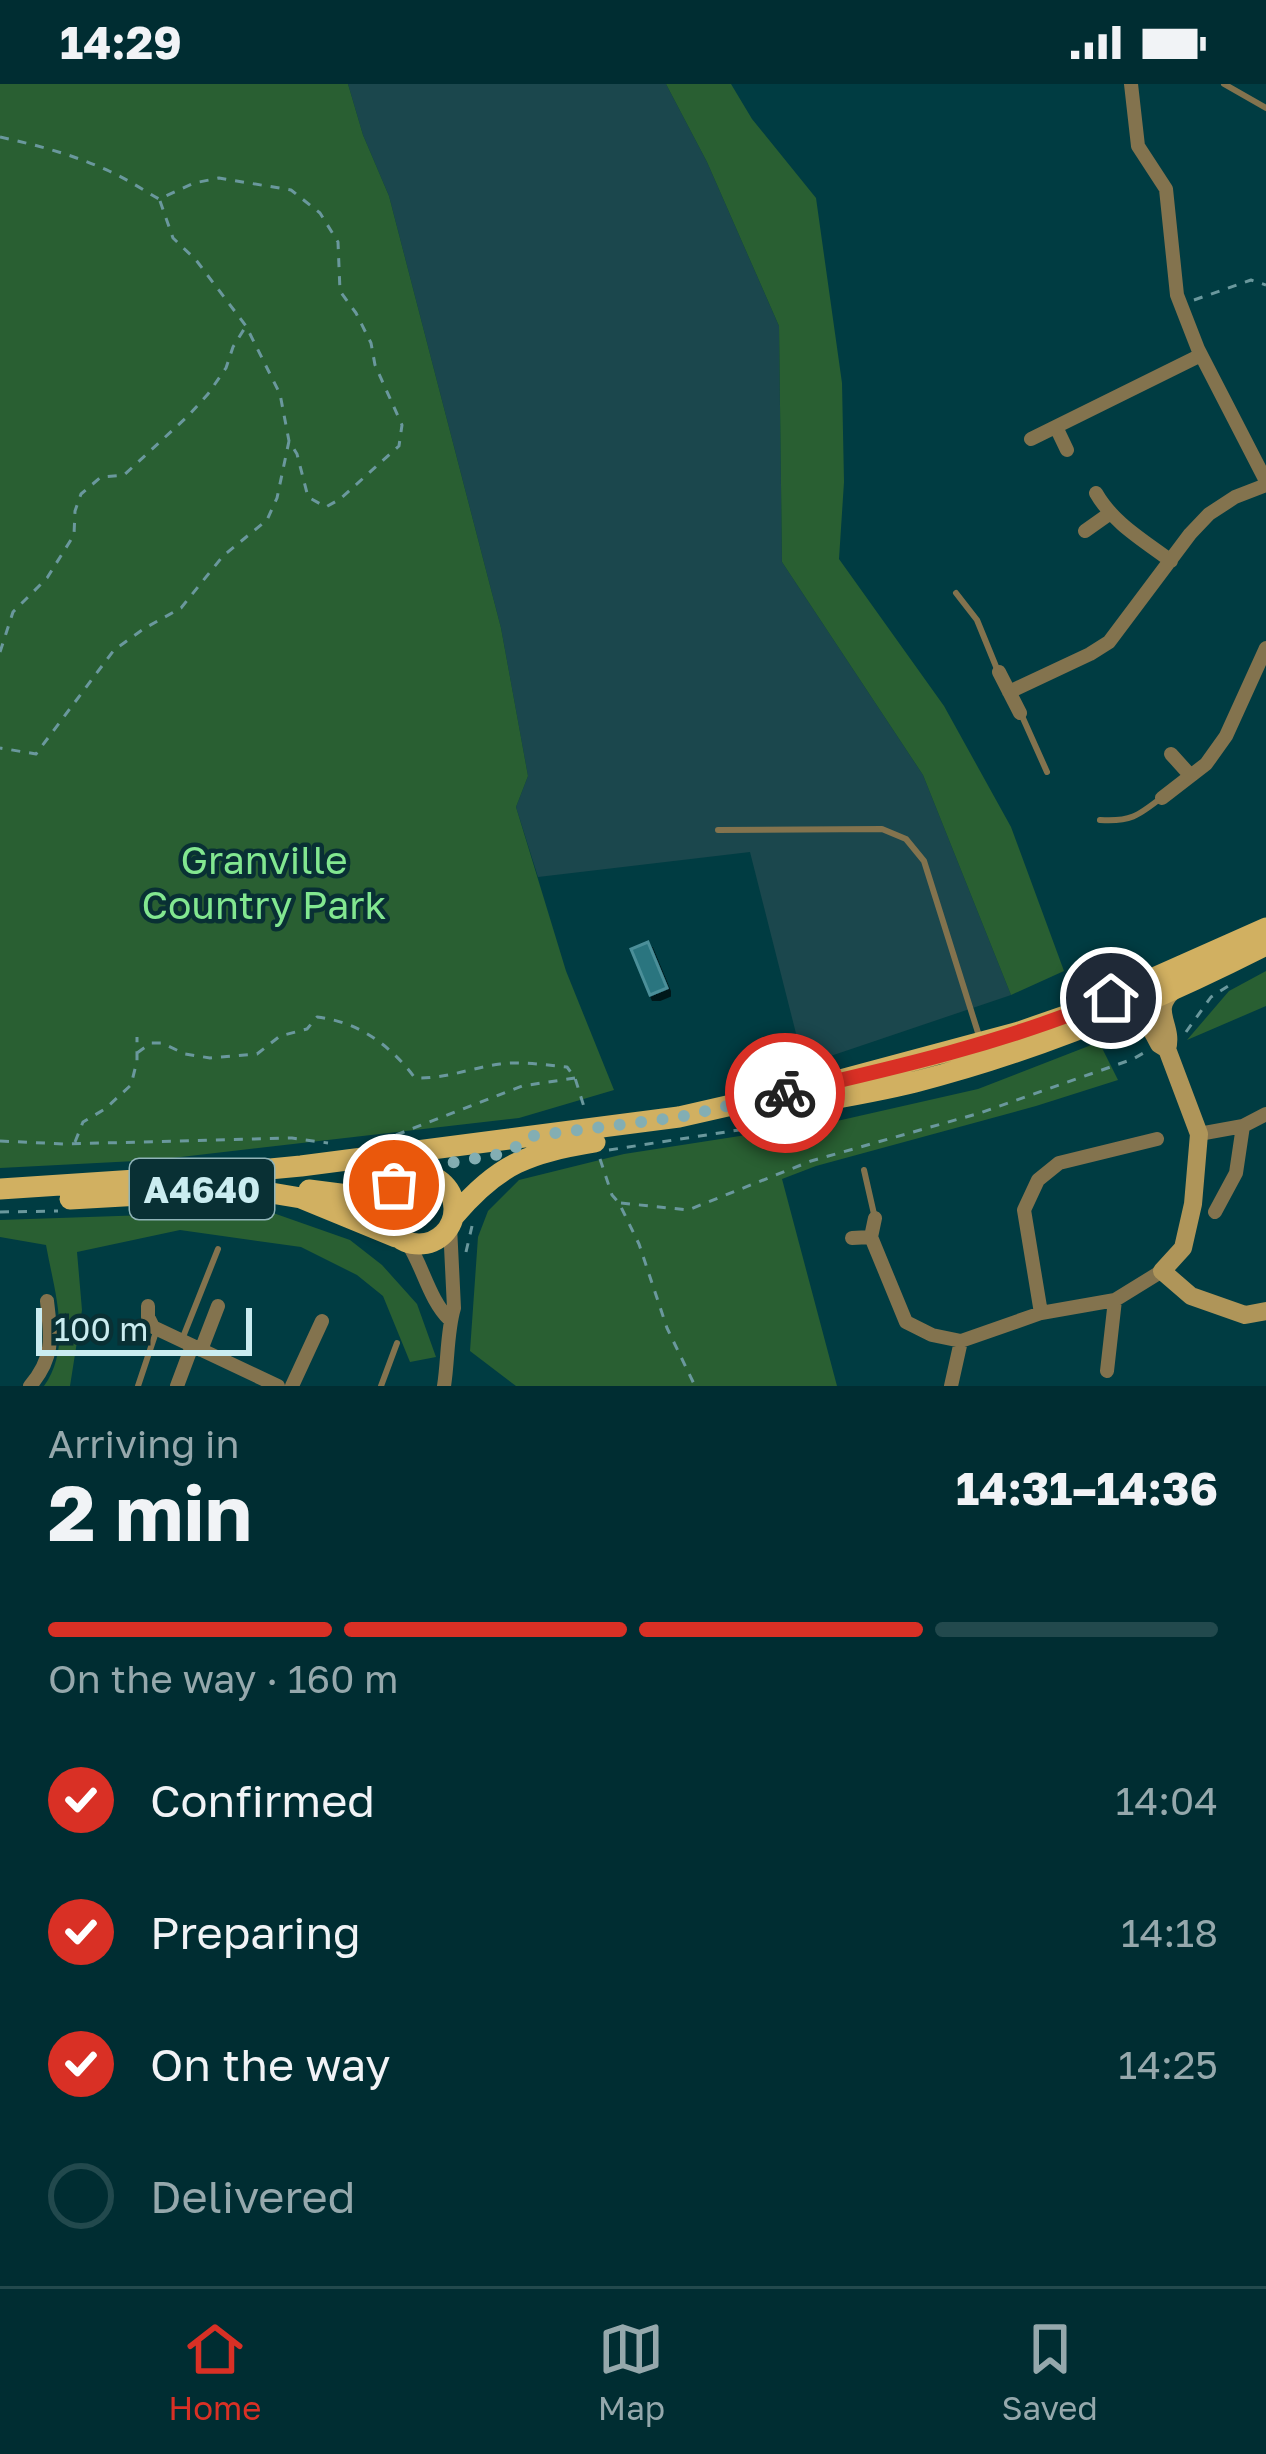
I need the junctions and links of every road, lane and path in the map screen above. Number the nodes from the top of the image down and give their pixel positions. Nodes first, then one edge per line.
1 (1131, 84) edge
2 (1224, 84) edge
3 (1266, 108) edge
4 (0, 137) edge
5 (159, 199) junction
6 (1266, 285) edge
7 (1180, 304) junction
8 (246, 326) junction
9 (1201, 355) junction
10 (1056, 427) junction
11 (1031, 439) dead end
12 (289, 440) junction
13 (1067, 450) dead end
14 (1266, 483) edge
15 (1096, 493) dead end
16 (1109, 514) junction
17 (1085, 531) dead end
18 (1171, 561) junction
19 (956, 593) dead end
20 (1266, 648) edge
21 (0, 652) edge
22 (998, 672) joint
23 (1009, 692) junction
24 (1020, 712) joint
25 (0, 748) edge
26 (1172, 754) dead end
27 (1047, 772) dead end
28 (1190, 775) junction
29 (1162, 798) joint
30 (1100, 820) dead end
31 (718, 830) dead end
32 (1266, 928) edge
33 (1266, 946) edge
34 (1241, 977) dead end
35 (1173, 991) junction
36 (1120, 1013) junction
37 (137, 1037) dead end
38 (981, 1043) junction
39 (1163, 1046) junction
40 (137, 1054) junction
41 (575, 1078) junction
42 (586, 1112) dead end
43 (1266, 1114) edge
44 (1243, 1126) junction
45 (1198, 1134) junction
46 (532, 1136) junction
47 (1156, 1139) dead end
48 (381, 1140) dead end
49 (0, 1141) edge
50 (74, 1144) junction
51 (333, 1144) dead end
52 (600, 1160) dead end
53 (864, 1170) dead end
54 (417, 1175) junction
55 (196, 1176) junction
56 (0, 1189) edge
57 (388, 1192) junction
58 (0, 1202) edge
59 (619, 1203) junction
60 (193, 1204) dead end
61 (136, 1209) dead end
62 (68, 1210) dead end
63 (0, 1212) edge
64 (1215, 1212) dead end
65 (875, 1217) joint
66 (452, 1220) junction
67 (852, 1238) joint
68 (871, 1238) junction
69 (402, 1239) junction
70 (835, 1242) dead end
71 (218, 1249) dead end
72 (1162, 1271) junction
73 (1115, 1300) junction
74 (47, 1301) dead end
75 (148, 1306) dead end
76 (218, 1306) dead end
77 (1266, 1311) edge
78 (1041, 1313) junction
79 (450, 1320) junction
80 (322, 1321) dead end
81 (50, 1324) junction
82 (29, 1325) dead end
83 (157, 1329) junction
84 (961, 1341) junction
85 (397, 1342) dead end
86 (191, 1346) junction
87 (1106, 1371) dead end
88 (30, 1386) edge
89 (138, 1386) edge
90 (176, 1386) edge
91 (278, 1386) edge
92 (292, 1386) edge
93 (381, 1386) edge
94 (444, 1386) edge
95 (695, 1386) edge
96 (951, 1386) edge

1 - 7 street
2 - 3 lane
4 - 5 path
5 - 8 path
5 - 12 path
6 - 7 path
7 - 9 street
8 - 12 path
8 - 21 path
9 - 10 street
9 - 14 street
10 - 11 street
10 - 13 street
12 - 25 path
14 - 18 street
15 - 16 street
16 - 17 street
16 - 18 street
18 - 23 street
19 - 22 lane
20 - 28 street
22 - 23 street
23 - 24 street
24 - 27 lane
26 - 28 street
28 - 29 street
29 - 30 lane
31 - 38 lane
32 - 38 main road, A4640
33 - 35 main road
34 - 39 path
35 - 36 main road
35 - 39 street
36 - 39 street
36 - 66 main road
37 - 40 path
38 - 46 main road, A4640
39 - 45 street
39 - 59 path
40 - 41 path
40 - 50 path
41 - 42 path
41 - 48 path
43 - 44 street
44 - 45 street
44 - 64 street
45 - 72 street
46 - 54 main road, A4640
46 - 55 main road, A4640
47 - 78 street
49 - 50 path
50 - 51 path
52 - 59 path
53 - 65 lane
54 - 57 main road, A4640
54 - 66 main road
55 - 56 main road, A4640
55 - 57 main road, A4640
57 - 69 main road
58 - 69 main road, A4640
59 - 95 path
60 - 61 path
62 - 63 path
65 - 68 street
66 - 69 main road
66 - 79 street
67 - 68 street
67 - 70 lane
68 - 84 street
69 - 79 street
71 - 86 lane
72 - 73 street
72 - 77 street
73 - 78 street
73 - 87 street
74 - 81 street
75 - 83 street
76 - 86 street
78 - 84 street
79 - 94 street
80 - 92 street
81 - 82 street
81 - 88 street
83 - 86 street
83 - 89 lane
84 - 96 street
85 - 93 lane
86 - 90 street
86 - 91 street

